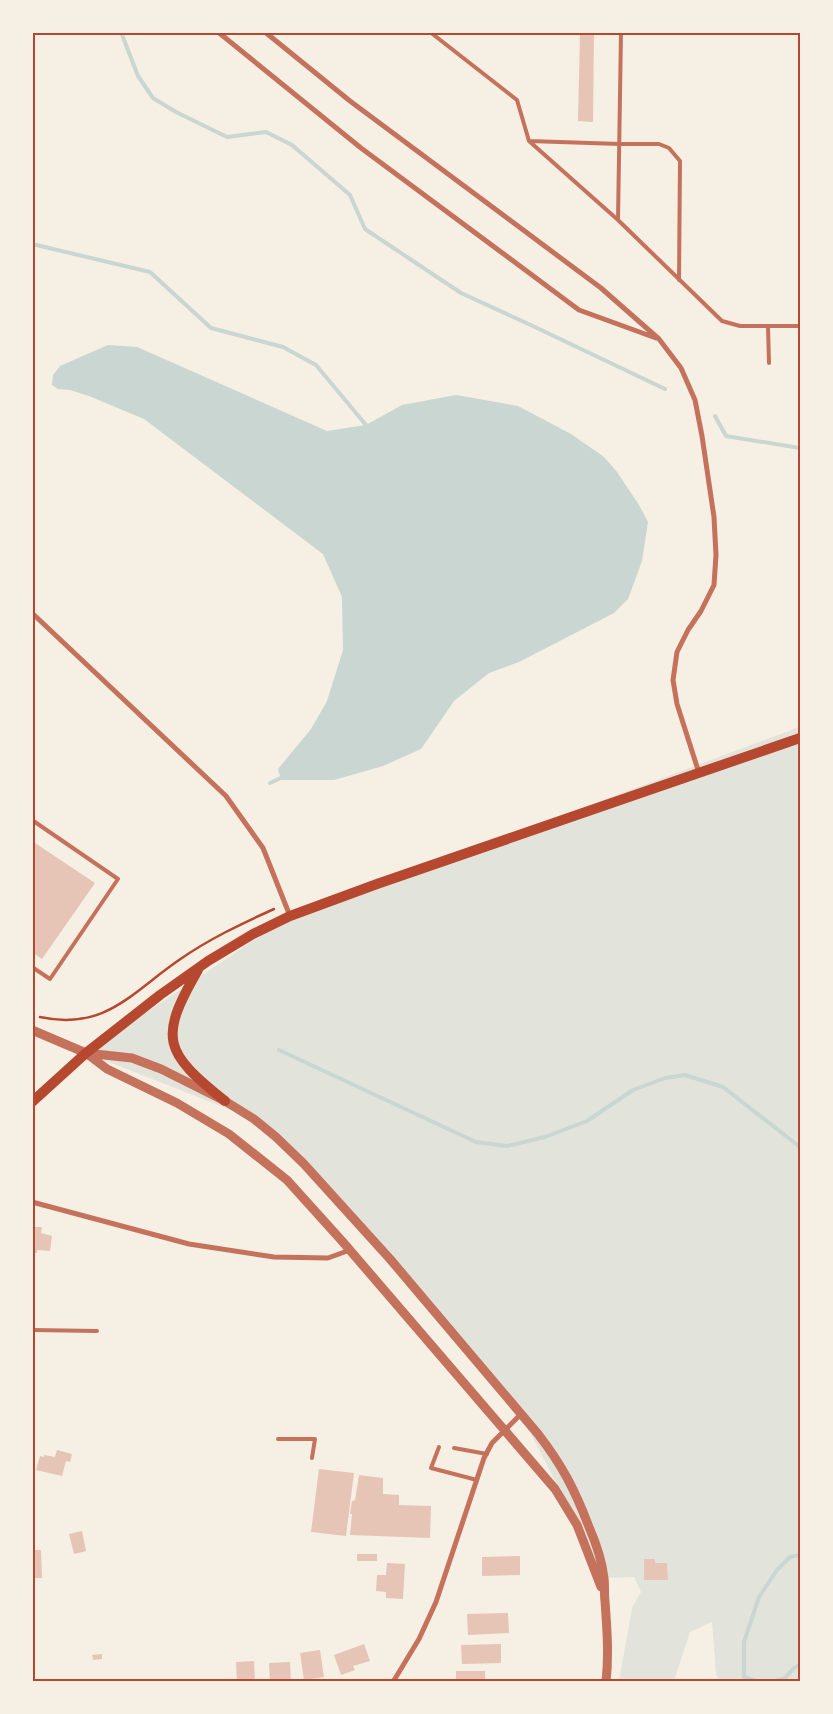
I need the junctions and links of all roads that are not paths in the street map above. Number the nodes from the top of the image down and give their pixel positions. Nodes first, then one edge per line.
1 (218, 32) edge
2 (265, 32) edge
3 (430, 32) edge
4 (621, 32) edge
5 (529, 141) junction
6 (620, 144) junction
7 (618, 220) junction
8 (679, 280) junction
9 (768, 326) junction
10 (800, 326) edge
11 (659, 339) junction
12 (768, 363) dead end
13 (32, 614) edge
14 (800, 738) edge
15 (699, 774) junction
16 (32, 820) edge
17 (290, 916) junction
18 (201, 966) junction
19 (32, 967) edge
20 (32, 1030) edge
21 (86, 1053) junction
22 (225, 1101) junction
23 (32, 1102) edge
24 (32, 1202) edge
25 (350, 1250) junction
26 (32, 1330) edge
27 (97, 1331) dead end
28 (521, 1414) junction
29 (504, 1430) junction
30 (278, 1439) dead end
31 (438, 1447) dead end
32 (454, 1448) dead end
33 (487, 1454) junction
34 (312, 1458) dead end
35 (477, 1480) junction
36 (605, 1600) junction
37 (393, 1682) edge
38 (606, 1682) edge

1 - 11 street
2 - 11 street
3 - 5 lane
4 - 6 lane
5 - 6 lane
5 - 7 lane
6 - 7 lane
6 - 8 lane
7 - 8 lane
8 - 9 lane
9 - 10 lane
9 - 12 lane
11 - 15 street
13 - 17 street
14 - 15 main road
15 - 17 main road
16 - 19 lane
17 - 18 main road
18 - 21 main road
18 - 22 main road
20 - 21 street
21 - 22 street
21 - 23 main road
21 - 25 street
22 - 28 street
24 - 25 street
25 - 29 street
26 - 27 lane
28 - 29 street
28 - 36 street
29 - 33 street
29 - 36 street
30 - 34 lane
31 - 35 lane
32 - 33 lane
33 - 35 street
35 - 37 street
36 - 38 street

